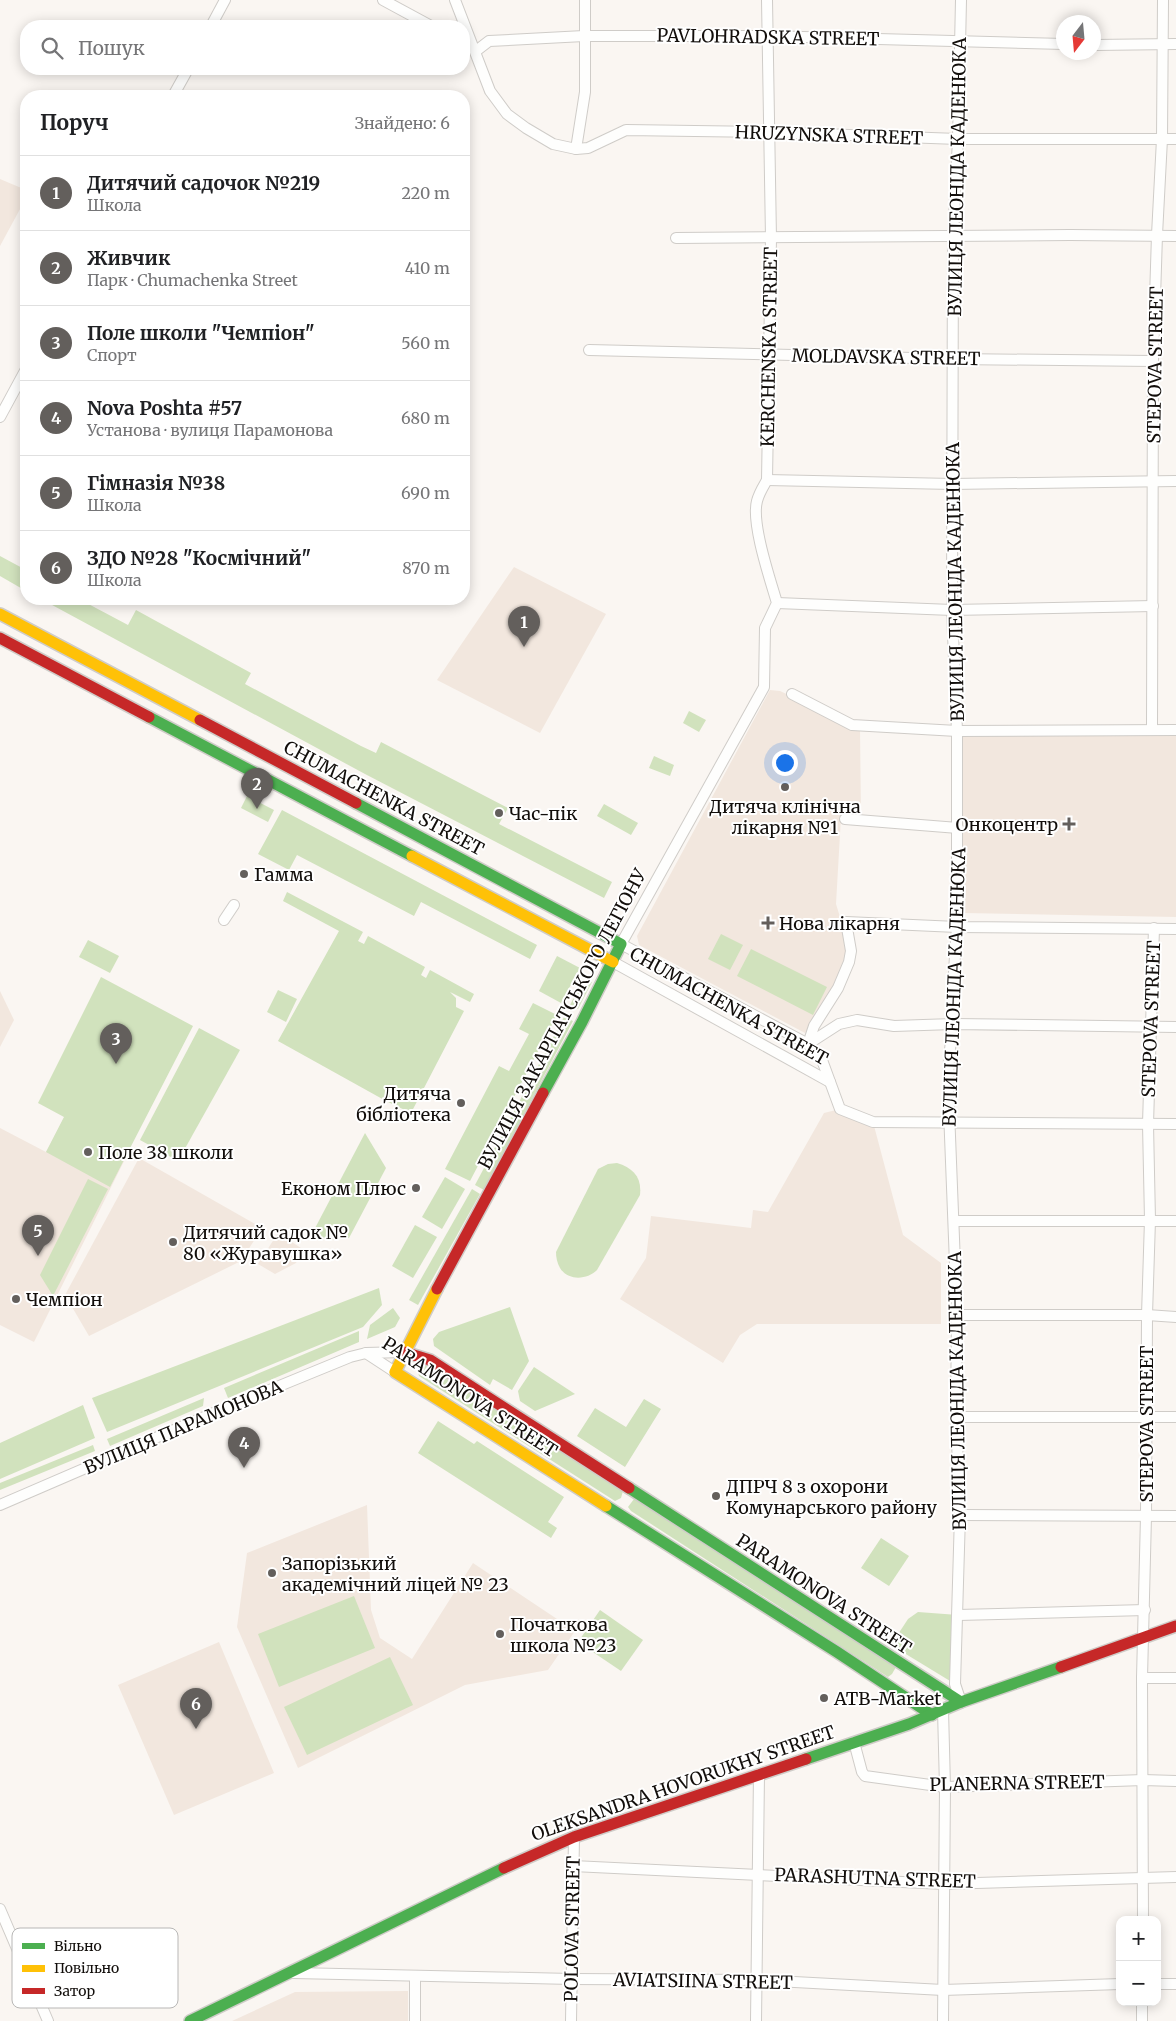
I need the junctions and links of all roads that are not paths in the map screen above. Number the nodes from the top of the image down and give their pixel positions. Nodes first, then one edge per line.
1 (225, 0) edge
2 (383, 0) edge
3 (455, 0) edge
4 (585, 0) edge
5 (767, 0) edge
6 (960, 0) edge
7 (1163, 0) edge
8 (213, 20) edge
9 (420, 20) edge
10 (463, 20) edge
11 (470, 36) edge
12 (584, 36) junction
13 (766, 36) junction
14 (961, 40) junction
15 (1056, 44) edge
16 (1163, 44) junction
17 (1176, 44) edge
18 (1101, 45) edge
19 (470, 48) edge
20 (476, 51) junction
21 (185, 75) edge
22 (176, 90) edge
23 (768, 132) junction
24 (958, 139) junction
25 (1162, 139) junction
26 (1176, 139) edge
27 (576, 149) junction
28 (953, 236) junction
29 (1157, 236) junction
30 (1176, 236) edge
31 (676, 238) dead end
32 (771, 238) junction
33 (589, 350) dead end
34 (768, 354) junction
35 (954, 359) junction
36 (1154, 361) junction
37 (20, 380) edge
38 (0, 417) edge
39 (767, 480) junction
40 (1154, 481) junction
41 (1176, 481) edge
42 (952, 484) junction
43 (777, 603) junction
44 (1152, 606) junction
45 (952, 610) junction
46 (0, 614) edge
47 (0, 638) edge
48 (792, 694) dead end
49 (1152, 729) junction
50 (1176, 730) edge
51 (957, 731) junction
52 (844, 819) dead end
53 (958, 828) junction
54 (234, 905) dead end
55 (224, 920) dead end
56 (957, 927) junction
57 (1154, 928) junction
58 (1176, 929) edge
59 (621, 944) junction
60 (613, 962) junction
61 (953, 1024) junction
62 (1150, 1026) junction
63 (1176, 1027) edge
64 (808, 1044) junction
65 (830, 1082) junction
66 (949, 1124) junction
67 (1148, 1124) junction
68 (1176, 1124) edge
69 (1150, 1220) junction
70 (954, 1221) junction
71 (1176, 1221) edge
72 (957, 1315) junction
73 (1147, 1315) junction
74 (1176, 1317) edge
75 (404, 1352) junction
76 (366, 1353) junction
77 (395, 1372) junction
78 (956, 1417) junction
79 (1147, 1417) junction
80 (1176, 1417) edge
81 (624, 1501) junction
82 (0, 1505) edge
83 (960, 1515) junction
84 (1146, 1516) junction
85 (1176, 1516) edge
86 (1144, 1610) junction
87 (958, 1615) junction
88 (1176, 1626) edge
89 (1144, 1638) junction
90 (1142, 1678) junction
91 (1176, 1678) edge
92 (961, 1702) junction
93 (938, 1712) junction
94 (854, 1742) junction
95 (760, 1774) junction
96 (1143, 1780) junction
97 (1176, 1781) edge
98 (945, 1787) junction
99 (574, 1837) junction
100 (573, 1866) junction
101 (758, 1873) junction
102 (1144, 1877) junction
103 (1176, 1878) edge
104 (944, 1884) junction
105 (0, 1909) edge
106 (1143, 1916) edge
107 (12, 1937) edge
108 (286, 1973) junction
109 (415, 1976) junction
110 (572, 1979) junction
111 (757, 1980) junction
112 (1116, 1984) edge
113 (1161, 1984) edge
114 (1176, 1984) edge
115 (943, 1990) junction
116 (1142, 2006) edge
117 (42, 2008) edge
118 (48, 2021) edge
119 (190, 2021) edge
120 (415, 2021) edge
121 (571, 2021) edge
122 (756, 2021) edge
123 (943, 2021) edge
124 (1142, 2021) edge

1 - 8 street
2 - 9 street
3 - 10 street
4 - 12 street
5 - 13 street, KERCHENSKA STREET
6 - 14 street, ВУЛИЦЯ ЛЕОНІДА КАДЕНЮКА
7 - 16 street, STEPOVA STREET
11 - 20 street
12 - 13 street, PAVLOHRADSKA STREET
12 - 20 street, PAVLOHRADSKA STREET
12 - 27 street
13 - 14 street, PAVLOHRADSKA STREET
13 - 23 street, KERCHENSKA STREET
14 - 15 street, PAVLOHRADSKA STREET
14 - 24 street, ВУЛИЦЯ ЛЕОНІДА КАДЕНЮКА
16 - 17 street
16 - 18 street
16 - 25 street, STEPOVA STREET
19 - 20 street
20 - 27 street
21 - 22 street
23 - 24 street, HRUZYNSKA STREET
23 - 27 street, HRUZYNSKA STREET
23 - 32 street, KERCHENSKA STREET
24 - 25 street, HRUZYNSKA STREET
24 - 28 street, ВУЛИЦЯ ЛЕОНІДА КАДЕНЮКА
25 - 26 street, HRUZYNSKA STREET
25 - 29 street, STEPOVA STREET
28 - 29 street
28 - 32 street
28 - 35 street, ВУЛИЦЯ ЛЕОНІДА КАДЕНЮКА
29 - 30 street
29 - 36 street, STEPOVA STREET
31 - 32 street
32 - 34 street, KERCHENSKA STREET
33 - 34 street, MOLDAVSKA STREET
34 - 35 street, MOLDAVSKA STREET
34 - 39 street, KERCHENSKA STREET
35 - 36 street, MOLDAVSKA STREET
35 - 42 street, ВУЛИЦЯ ЛЕОНІДА КАДЕНЮКА
36 - 40 street, STEPOVA STREET
37 - 38 street
39 - 42 street
39 - 43 street, KERCHENSKA STREET
40 - 41 street
40 - 42 street
40 - 44 street, STEPOVA STREET
42 - 45 street, ВУЛИЦЯ ЛЕОНІДА КАДЕНЮКА
43 - 45 street
43 - 59 street, ВУЛИЦЯ ЗАКАРПАТСЬКОГО ЛЕГІОНУ
44 - 45 street
44 - 49 street, STEPOVA STREET
45 - 51 street, ВУЛИЦЯ ЛЕОНІДА КАДЕНЮКА
46 - 59 street, CHUMACHENKA STREET
47 - 60 street, CHUMACHENKA STREET
48 - 51 street
49 - 50 street
49 - 51 street
51 - 53 street, ВУЛИЦЯ ЛЕОНІДА КАДЕНЮКА
52 - 53 street
53 - 56 street, ВУЛИЦЯ ЛЕОНІДА КАДЕНЮКА
54 - 55 street
56 - 57 street
56 - 61 street, ВУЛИЦЯ ЛЕОНІДА КАДЕНЮКА
56 - 64 street
57 - 58 street
57 - 62 street, STEPOVA STREET
59 - 60 street, ВУЛИЦЯ ЗАКАРПАТСЬКОГО ЛЕГІОНУ
59 - 64 street, CHUMACHENKA STREET
60 - 65 street, CHUMACHENKA STREET
60 - 75 street, ВУЛИЦЯ ЗАКАРПАТСЬКОГО ЛЕГІОНУ
61 - 62 street
61 - 64 street
61 - 66 street, ВУЛИЦЯ ЛЕОНІДА КАДЕНЮКА
62 - 63 street
62 - 67 street, STEPOVA STREET
64 - 65 street, CHUMACHENKA STREET
65 - 66 street
66 - 67 street
66 - 70 street, ВУЛИЦЯ ЛЕОНІДА КАДЕНЮКА
67 - 68 street
67 - 69 street, STEPOVA STREET
69 - 70 street
69 - 71 street
69 - 73 street, STEPOVA STREET
70 - 72 street, ВУЛИЦЯ ЛЕОНІДА КАДЕНЮКА
72 - 73 street
72 - 78 street, ВУЛИЦЯ ЛЕОНІДА КАДЕНЮКА
73 - 74 street
73 - 79 street, STEPOVA STREET
75 - 76 street, PARAMONOVA STREET
75 - 77 street, ВУЛИЦЯ ЗАКАРПАТСЬКОГО ЛЕГІОНУ
75 - 81 street, PARAMONOVA STREET
76 - 77 street, PARAMONOVA STREET
76 - 82 street, ВУЛИЦЯ ПАРАМОНОВА
77 - 81 street, PARAMONOVA STREET
78 - 79 street
78 - 83 street, ВУЛИЦЯ ЛЕОНІДА КАДЕНЮКА
79 - 80 street
79 - 84 street, STEPOVA STREET
81 - 92 street, PARAMONOVA STREET
81 - 93 street, PARAMONOVA STREET
83 - 84 street
83 - 87 street, ВУЛИЦЯ ЛЕОНІДА КАДЕНЮКА
84 - 85 street
84 - 86 street, STEPOVA STREET
86 - 87 street
86 - 89 street, STEPOVA STREET
87 - 92 street, ВУЛИЦЯ ЛЕОНІДА КАДЕНЮКА
88 - 89 street, OLEKSANDRA HOVORUKHY STREET
89 - 90 street, STEPOVA STREET
89 - 92 street, OLEKSANDRA HOVORUKHY STREET
90 - 91 street
90 - 96 street, STEPOVA STREET
92 - 93 street, OLEKSANDRA HOVORUKHY STREET
93 - 94 street, OLEKSANDRA HOVORUKHY STREET
93 - 98 street
94 - 95 street, OLEKSANDRA HOVORUKHY STREET
94 - 98 street, PLANERNA STREET
95 - 99 street, OLEKSANDRA HOVORUKHY STREET
95 - 101 street
96 - 97 street, PLANERNA STREET
96 - 98 street, PLANERNA STREET
96 - 102 street, STEPOVA STREET
98 - 104 street
99 - 100 street, POLOVA STREET
99 - 108 street, OLEKSANDRA HOVORUKHY STREET
100 - 101 street, PARASHUTNA STREET
100 - 110 street, POLOVA STREET
101 - 104 street, PARASHUTNA STREET
101 - 111 street
102 - 103 street, PARASHUTNA STREET
102 - 104 street, PARASHUTNA STREET
102 - 106 street, STEPOVA STREET
104 - 115 street
105 - 107 street
108 - 109 street, AVIATSIINA STREET
108 - 119 street, OLEKSANDRA HOVORUKHY STREET
109 - 110 street, AVIATSIINA STREET
109 - 120 street
110 - 111 street, AVIATSIINA STREET
110 - 121 street, POLOVA STREET
111 - 115 street, AVIATSIINA STREET
111 - 122 street
112 - 115 street, AVIATSIINA STREET
113 - 114 street
115 - 123 street
116 - 124 street
117 - 118 street

